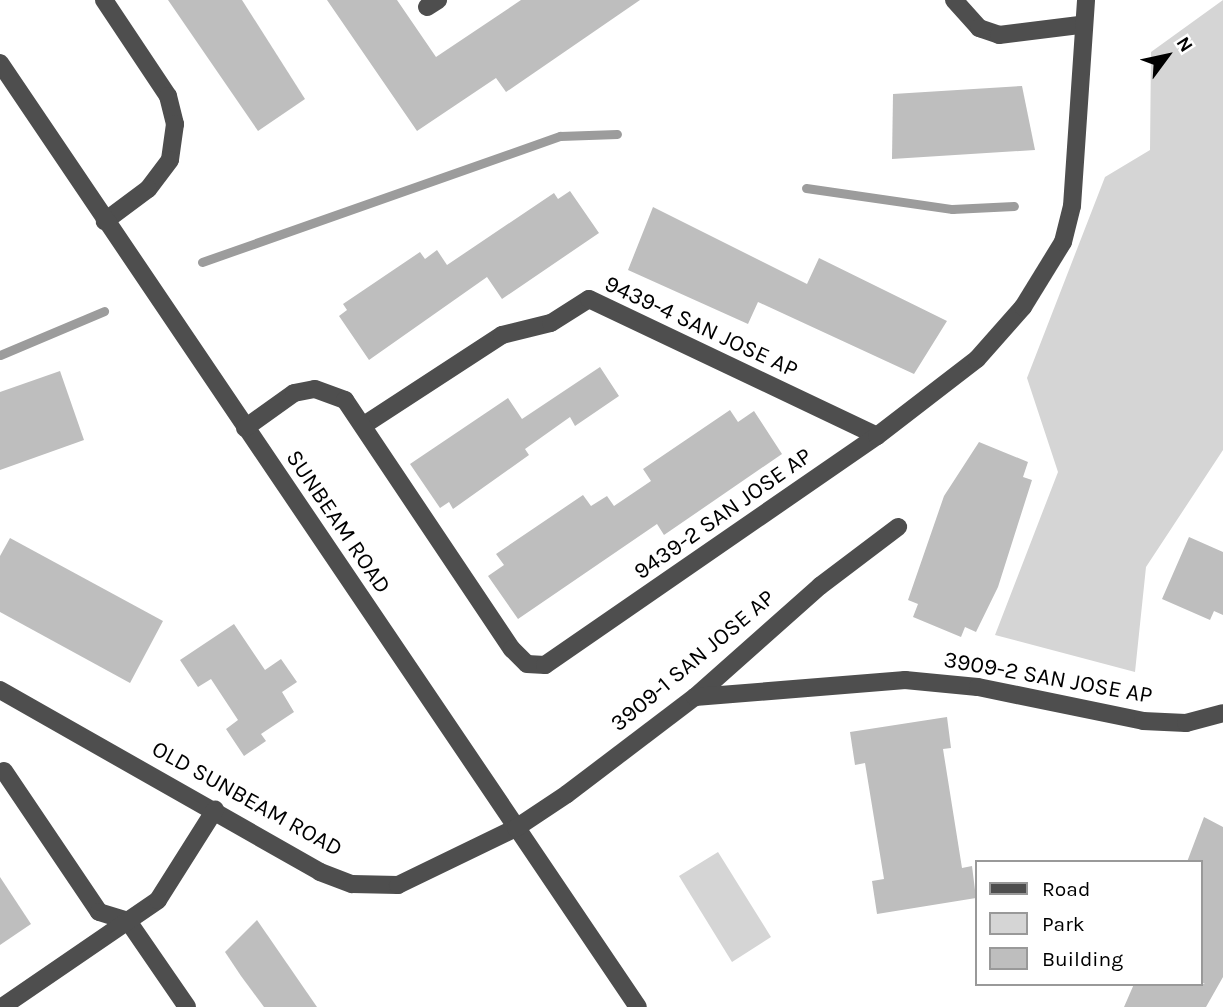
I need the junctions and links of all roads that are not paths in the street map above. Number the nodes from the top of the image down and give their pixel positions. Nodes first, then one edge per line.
1 (104, 0) edge
2 (954, 0) edge
3 (1086, 0) edge
4 (1079, 25) junction
5 (0, 63) edge
6 (104, 220) junction
7 (364, 425) junction
8 (245, 428) junction
9 (877, 436) junction
10 (898, 527) dead end
11 (0, 690) edge
12 (695, 698) junction
13 (1223, 713) edge
14 (4, 771) dead end
15 (215, 810) junction
16 (516, 828) junction
17 (128, 920) junction
18 (2, 1007) edge
19 (187, 1007) edge
20 (638, 1007) edge

1 - 6 street
2 - 4 street
3 - 4 street, 9439-2 SAN JOSE AP
4 - 9 street, 9439-2 SAN JOSE AP
5 - 6 street, SUNBEAM ROAD
6 - 8 street, SUNBEAM ROAD
7 - 8 street, 9439-2 SAN JOSE AP
7 - 9 street, 9439-4 SAN JOSE AP
7 - 9 street, 9439-2 SAN JOSE AP
8 - 16 street, SUNBEAM ROAD
10 - 12 street, 3909-1 SAN JOSE AP
11 - 15 street, OLD SUNBEAM ROAD
12 - 13 street, 3909-2 SAN JOSE AP
12 - 16 street, 3909-1 SAN JOSE AP
14 - 17 street
15 - 16 street, OLD SUNBEAM ROAD
15 - 17 street
16 - 20 street, SUNBEAM ROAD
17 - 18 street
17 - 19 street

